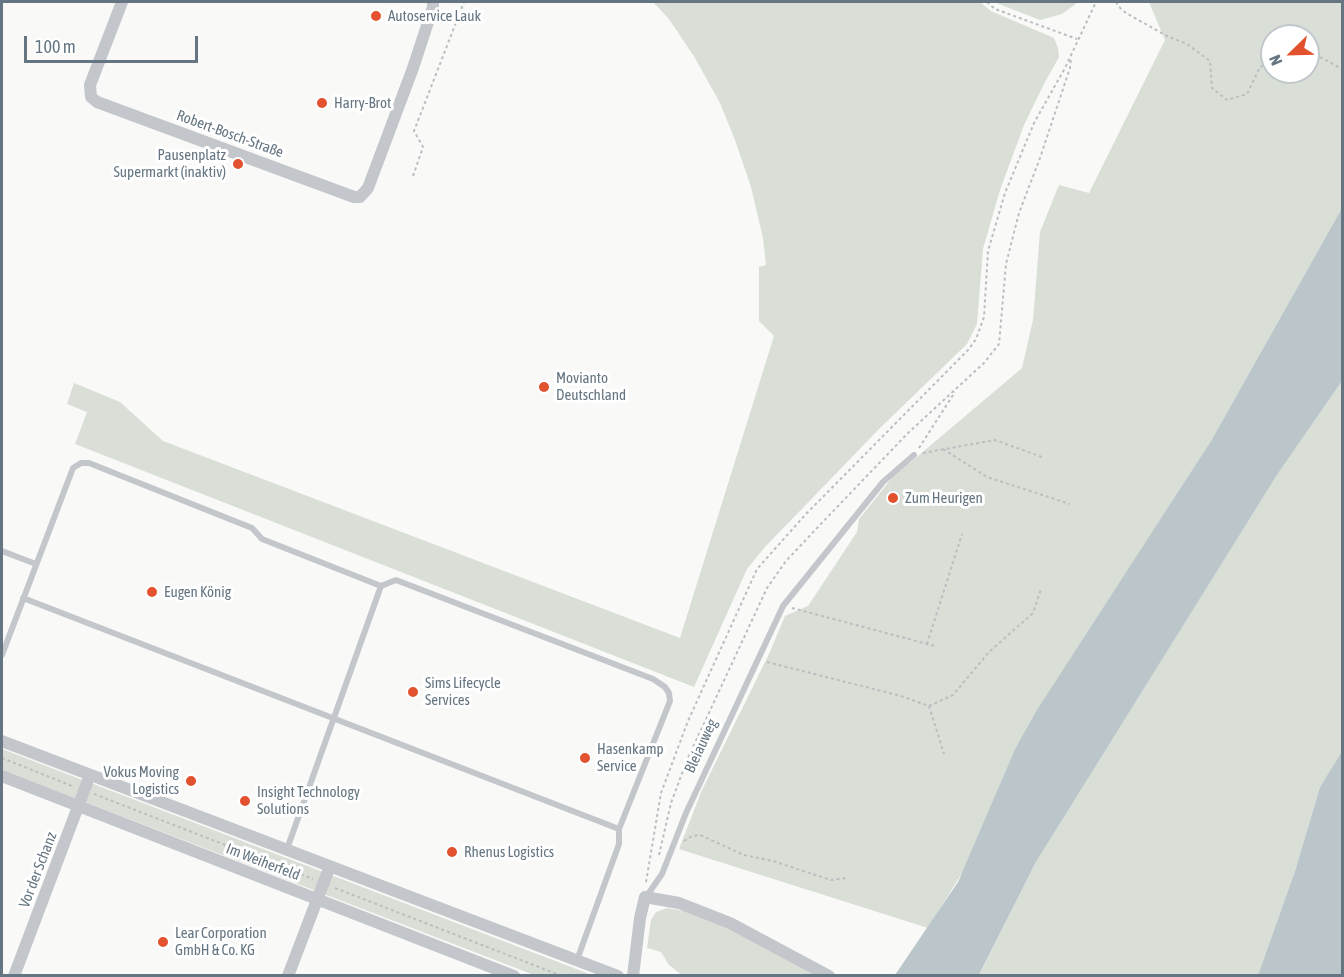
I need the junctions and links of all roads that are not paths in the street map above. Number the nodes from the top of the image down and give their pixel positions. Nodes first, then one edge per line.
1 (122, 2) edge
2 (433, 2) edge
3 (914, 455) road end
4 (2, 551) edge
5 (36, 564) junction
6 (381, 586) junction
7 (23, 598) junction
8 (4, 644) edge
9 (2, 655) edge
10 (335, 718) junction
11 (2, 741) edge
12 (90, 775) junction
13 (2, 776) edge
14 (79, 806) junction
15 (619, 829) junction
16 (287, 850) junction
17 (330, 866) junction
18 (645, 897) junction
19 (317, 899) junction
20 (577, 960) junction
21 (14, 975) edge
22 (288, 975) edge
23 (514, 975) edge
24 (618, 975) edge
25 (633, 975) edge
26 (829, 975) edge

1 - 2 street, Robert-Bosch-Straße
3 - 18 lane, Bleiauweg
4 - 5 lane
5 - 6 lane
5 - 7 lane
6 - 10 lane, Im Weiherfeld
6 - 15 lane
7 - 8 lane
7 - 10 lane
8 - 9 lane
10 - 15 lane
10 - 16 lane, Im Weiherfeld
11 - 12 street, Im Weiherfeld
12 - 14 street, Vor der Schanz
12 - 16 street, Im Weiherfeld
13 - 14 street, Im Weiherfeld
14 - 19 street, Im Weiherfeld
14 - 21 street, Vor der Schanz
15 - 20 lane
16 - 17 street, Im Weiherfeld
17 - 19 street
17 - 20 street, Im Weiherfeld
18 - 25 street
18 - 26 street
19 - 22 street
19 - 23 street, Im Weiherfeld
20 - 24 street, Im Weiherfeld

